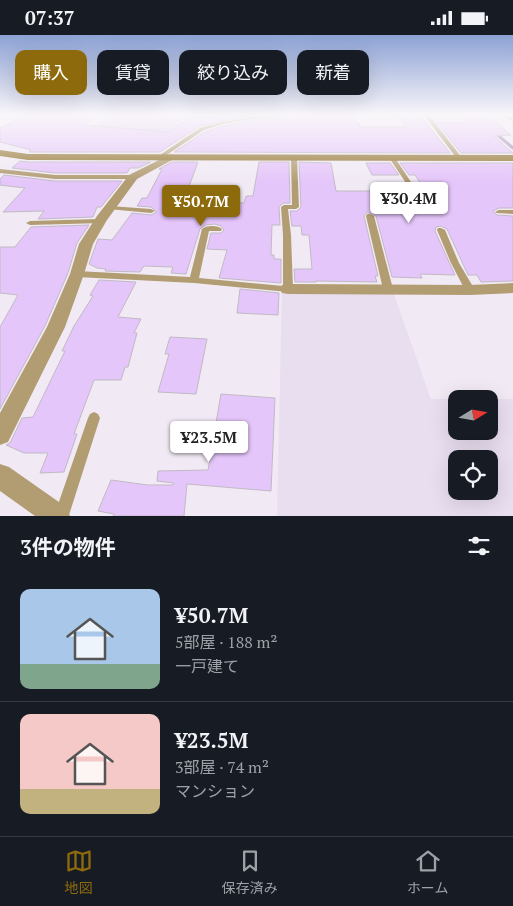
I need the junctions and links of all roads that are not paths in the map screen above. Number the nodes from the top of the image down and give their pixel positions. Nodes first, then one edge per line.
1 (192, 136) edge
2 (442, 136) edge
3 (0, 153) edge
4 (165, 157) junction
5 (294, 158) junction
6 (393, 159) junction
7 (460, 159) junction
8 (513, 159) edge
9 (0, 171) edge
10 (133, 177) junction
11 (412, 188) dead end
12 (110, 208) junction
13 (151, 211) dead end
14 (513, 212) edge
15 (500, 213) dead end
16 (370, 216) dead end
17 (100, 221) junction
18 (30, 223) dead end
19 (218, 229) dead end
20 (441, 230) dead end
21 (77, 274) junction
22 (194, 280) junction
23 (513, 288) edge
24 (288, 289) junction
25 (388, 289) junction
26 (470, 290) junction
27 (94, 419) dead end
28 (0, 435) edge
29 (0, 476) edge
30 (59, 516) edge

1 - 4 lane
2 - 7 lane
3 - 4 street
4 - 5 street
4 - 10 street
5 - 6 street
5 - 24 lane
6 - 7 street
6 - 11 lane
7 - 8 street
9 - 10 lane
10 - 12 street
12 - 13 lane
12 - 17 street
14 - 15 lane
16 - 25 lane
17 - 18 lane
17 - 21 street
19 - 22 lane
20 - 26 lane
21 - 22 lane
21 - 28 street
22 - 24 lane
23 - 26 street
24 - 25 street
25 - 26 street
27 - 30 lane
29 - 30 street

